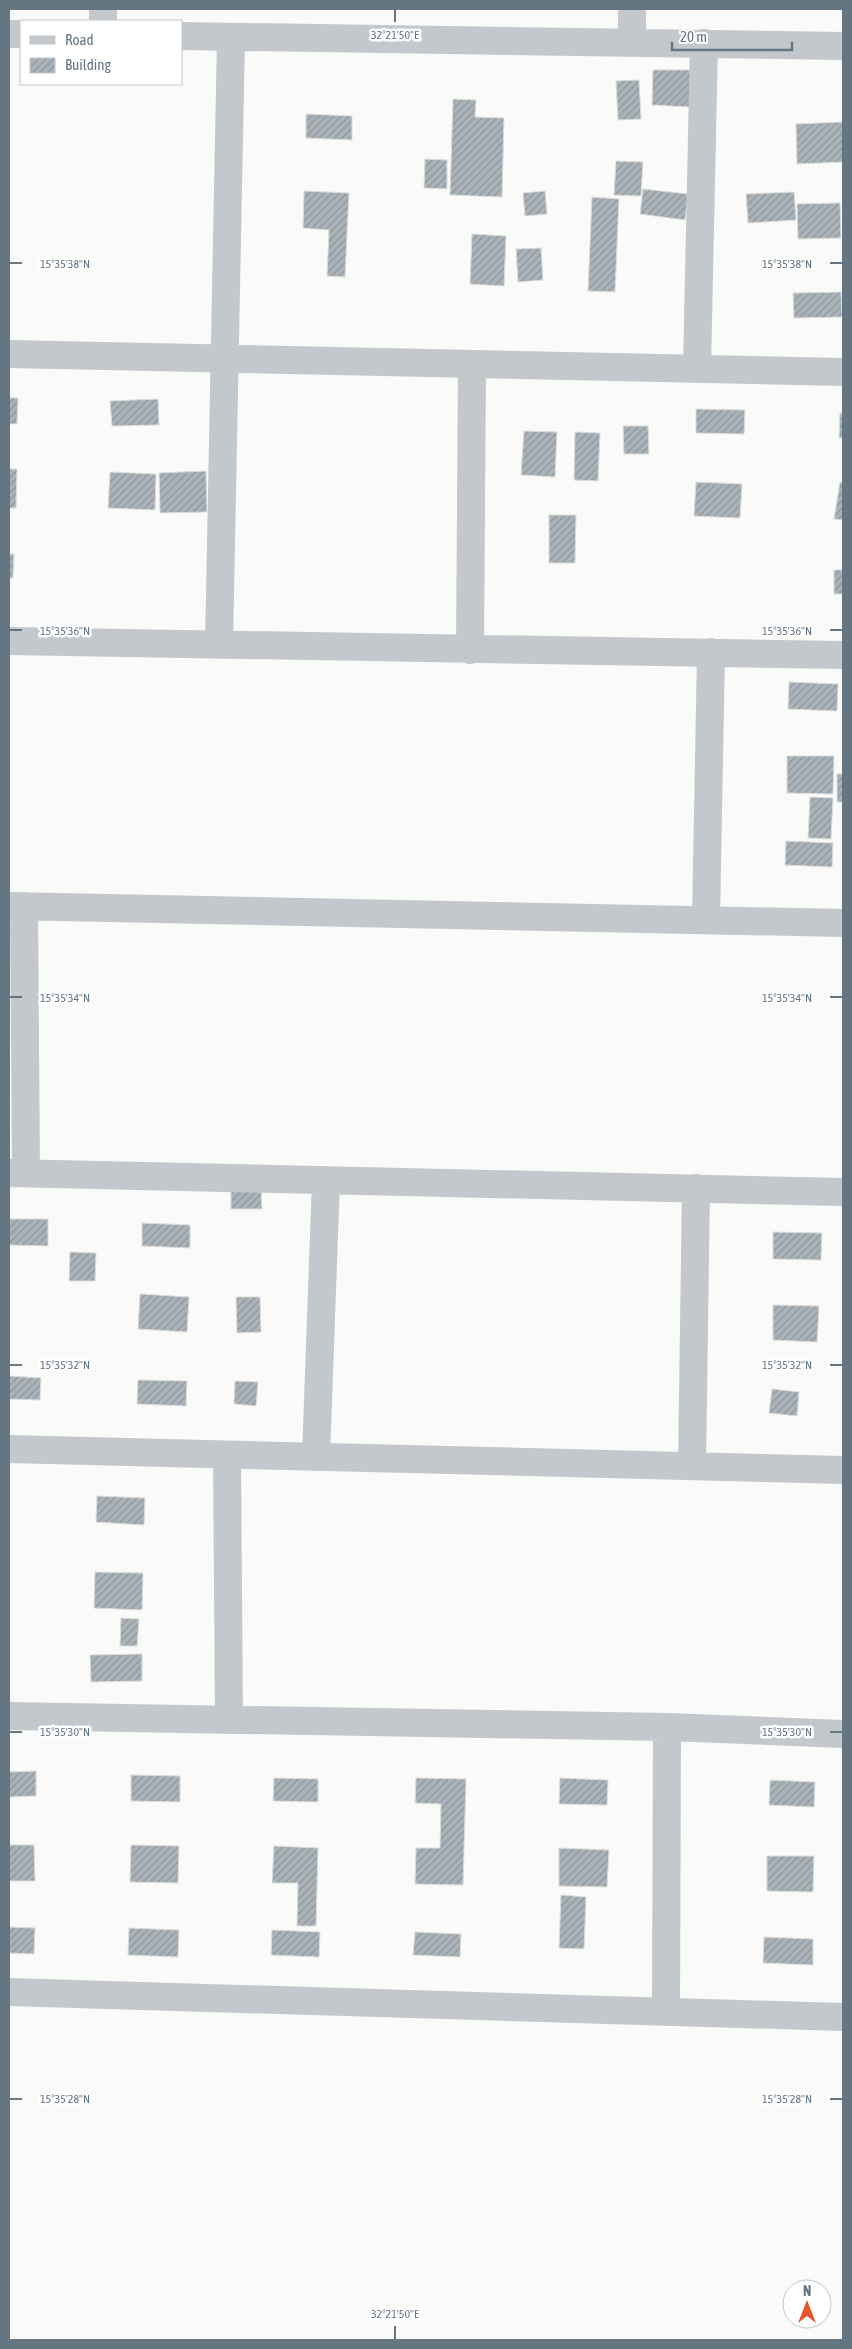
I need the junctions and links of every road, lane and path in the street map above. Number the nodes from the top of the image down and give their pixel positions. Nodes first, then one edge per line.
1 (632, 9) edge
2 (182, 36) edge
3 (231, 37) junction
4 (632, 42) junction
5 (704, 43) junction
6 (843, 46) edge
7 (9, 354) edge
8 (226, 359) junction
9 (472, 364) junction
10 (697, 368) junction
11 (843, 372) edge
12 (9, 641) edge
13 (219, 644) junction
14 (470, 650) junction
15 (711, 652) junction
16 (843, 655) edge
17 (16, 906) edge
18 (706, 920) junction
19 (843, 923) edge
20 (17, 1173) edge
21 (326, 1180) junction
22 (696, 1188) junction
23 (843, 1192) edge
24 (9, 1449) edge
25 (227, 1455) junction
26 (316, 1457) junction
27 (692, 1466) junction
28 (843, 1470) edge
29 (9, 1716) edge
30 (230, 1720) junction
31 (668, 1728) junction
32 (843, 1734) edge
33 (9, 1992) edge
34 (666, 2012) junction
35 (843, 2017) edge

1 - 4 street
2 - 3 street
3 - 4 street
3 - 8 street
4 - 5 street
5 - 6 street
5 - 10 street
7 - 8 street
8 - 9 street
8 - 13 street
9 - 10 street
9 - 14 street
10 - 11 street
12 - 13 street
13 - 14 street
14 - 15 street
15 - 16 street
15 - 18 street
17 - 18 street
17 - 20 street
18 - 19 street
20 - 21 street
21 - 22 street
21 - 26 street
22 - 23 street
22 - 27 street
24 - 25 street
25 - 26 street
25 - 30 street
26 - 27 street
27 - 28 street
29 - 30 street
30 - 31 street
31 - 32 street
31 - 34 street
33 - 34 street
34 - 35 street

